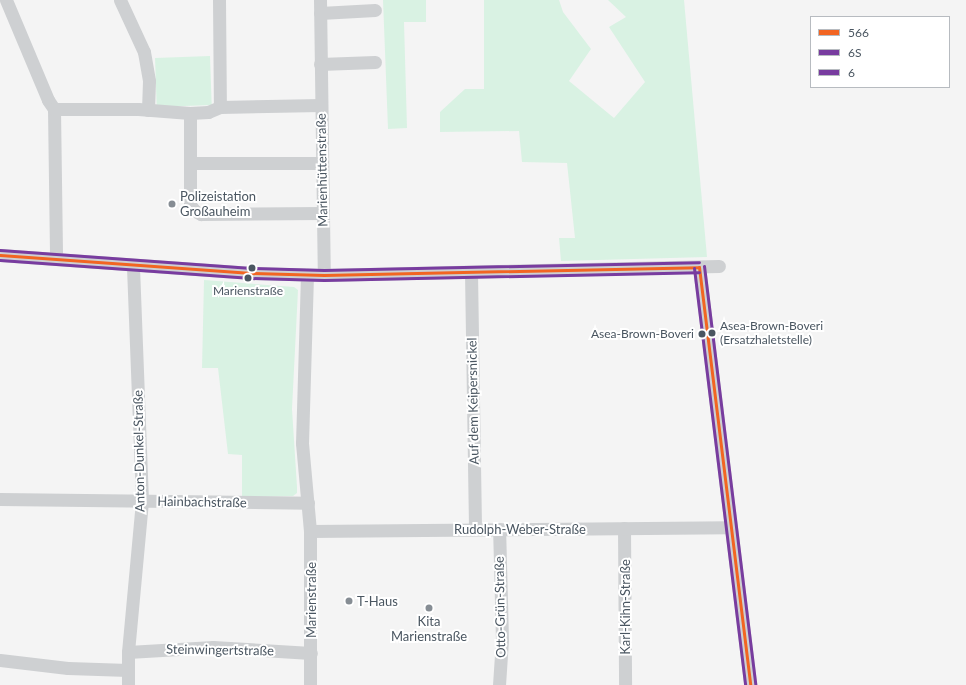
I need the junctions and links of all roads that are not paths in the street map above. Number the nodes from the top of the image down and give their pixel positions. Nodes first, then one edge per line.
1 (6, 0) edge
2 (120, 0) edge
3 (219, 0) edge
4 (320, 6) edge
5 (375, 10) dead end
6 (375, 62) dead end
7 (320, 64) junction
8 (321, 105) junction
9 (220, 107) junction
10 (54, 109) junction
11 (148, 110) junction
12 (190, 113) junction
13 (322, 163) junction
14 (192, 164) junction
15 (323, 213) junction
16 (0, 255) edge
17 (56, 259) junction
18 (133, 265) junction
19 (719, 266) dead end
20 (699, 267) junction
21 (471, 272) junction
22 (308, 275) junction
23 (324, 275) junction
24 (0, 499) edge
25 (142, 501) junction
26 (308, 503) junction
27 (729, 527) junction
28 (624, 528) junction
29 (475, 529) junction
30 (499, 529) junction
31 (310, 531) junction
32 (128, 652) junction
33 (311, 653) junction
34 (0, 660) edge
35 (128, 670) junction
36 (128, 685) edge
37 (310, 685) edge
38 (499, 685) edge
39 (624, 685) edge
40 (750, 685) edge

1 - 10 street
2 - 11 street
3 - 9 street
4 - 5 street, Marienhüttenstraße
4 - 7 street, Marienhüttenstraße
6 - 7 street
7 - 8 street, Marienhüttenstraße
8 - 9 street
8 - 13 street, Marienhüttenstraße
9 - 12 street
10 - 11 street
10 - 17 street
11 - 12 street
12 - 14 street
13 - 14 street
13 - 15 street, Marienhüttenstraße
14 - 15 street
15 - 23 street, Marienhüttenstraße
16 - 17 street
17 - 18 street
18 - 22 street
18 - 25 street, Anton-Dunkel-Straße
19 - 20 street
20 - 21 street
20 - 27 street
21 - 23 street
21 - 29 street, Auf dem Keipersnickel
22 - 23 street
22 - 26 street, Marienstraße
24 - 25 street, Hainbachstraße
25 - 26 street, Hainbachstraße
25 - 32 street, Anton-Dunkel-Straße
26 - 31 street, Marienstraße
27 - 28 street, Rudolph-Weber-Straße
27 - 40 street
28 - 30 street, Rudolph-Weber-Straße
28 - 39 street, Karl-Kihn-Straße
29 - 30 street, Rudolph-Weber-Straße
29 - 31 street, Rudolph-Weber-Straße
30 - 38 street, Otto-Grün-Straße
31 - 33 street, Marienstraße
32 - 33 street, Steinwingertstraße
32 - 35 street, Anton-Dunkel-Straße
33 - 37 street, Marienstraße
34 - 35 street
35 - 36 street, Anton-Dunkel-Straße

